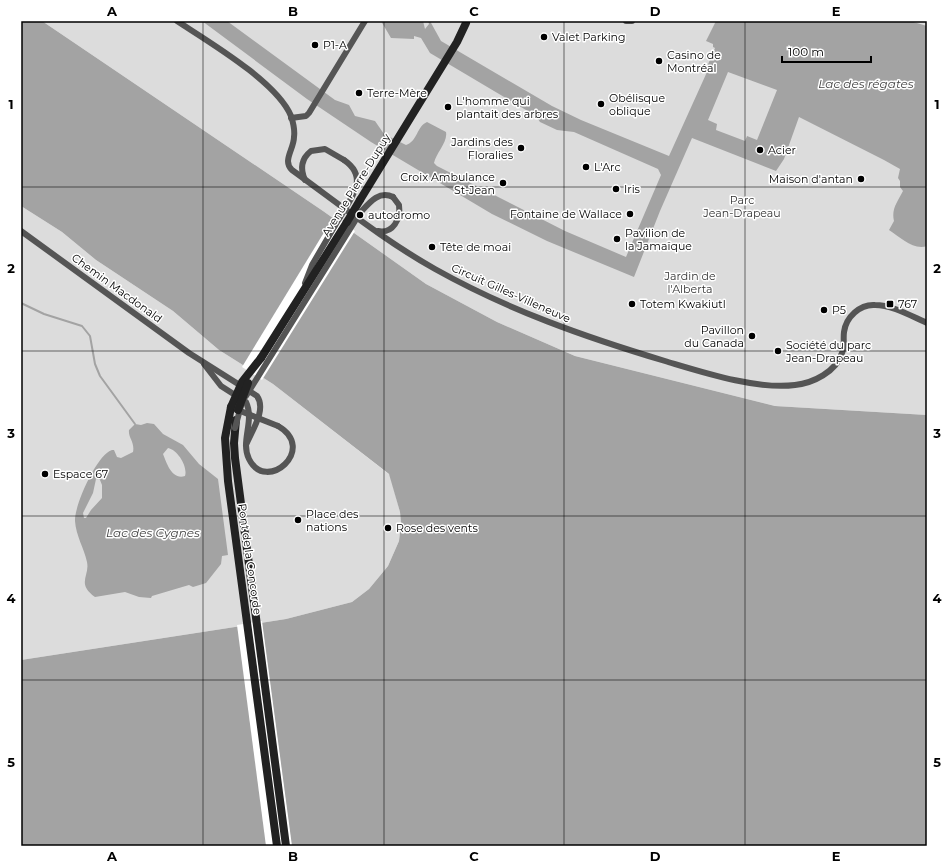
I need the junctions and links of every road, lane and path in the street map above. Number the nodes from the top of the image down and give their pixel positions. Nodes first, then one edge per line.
1 (178, 21) edge
2 (365, 21) edge
3 (626, 21) edge
4 (632, 21) edge
5 (466, 22) edge
6 (291, 118) junction
7 (305, 180) junction
8 (376, 230) junction
9 (21, 231) edge
10 (303, 290) junction
11 (927, 322) edge
12 (261, 358) joint
13 (202, 361) junction
14 (236, 409) junction
15 (246, 445) junction
16 (277, 846) edge
17 (286, 846) edge

1 - 6 street, Circuit Gilles-Villeneuve
2 - 6 street
3 - 4 street
5 - 10 street, Avenue Pierre-Dupuy, bridge
6 - 7 street, Circuit Gilles-Villeneuve
7 - 8 street, Circuit Gilles-Villeneuve
7 - 10 street, bridge
8 - 11 street, Circuit Gilles-Villeneuve
8 - 14 street, Pont de la Concorde, bridge
9 - 13 street, Chemin Macdonald
10 - 12 street, Avenue Pierre-Dupuy
12 - 14 street, Pont de la Concorde, bridge
13 - 15 street, Chemin Macdonald
13 - 15 street, Chemin Macdonald
14 - 15 street, Chemin Macdonald, bridge
14 - 16 street, Pont de la Concorde
14 - 17 street, Pont de la Concorde, bridge

